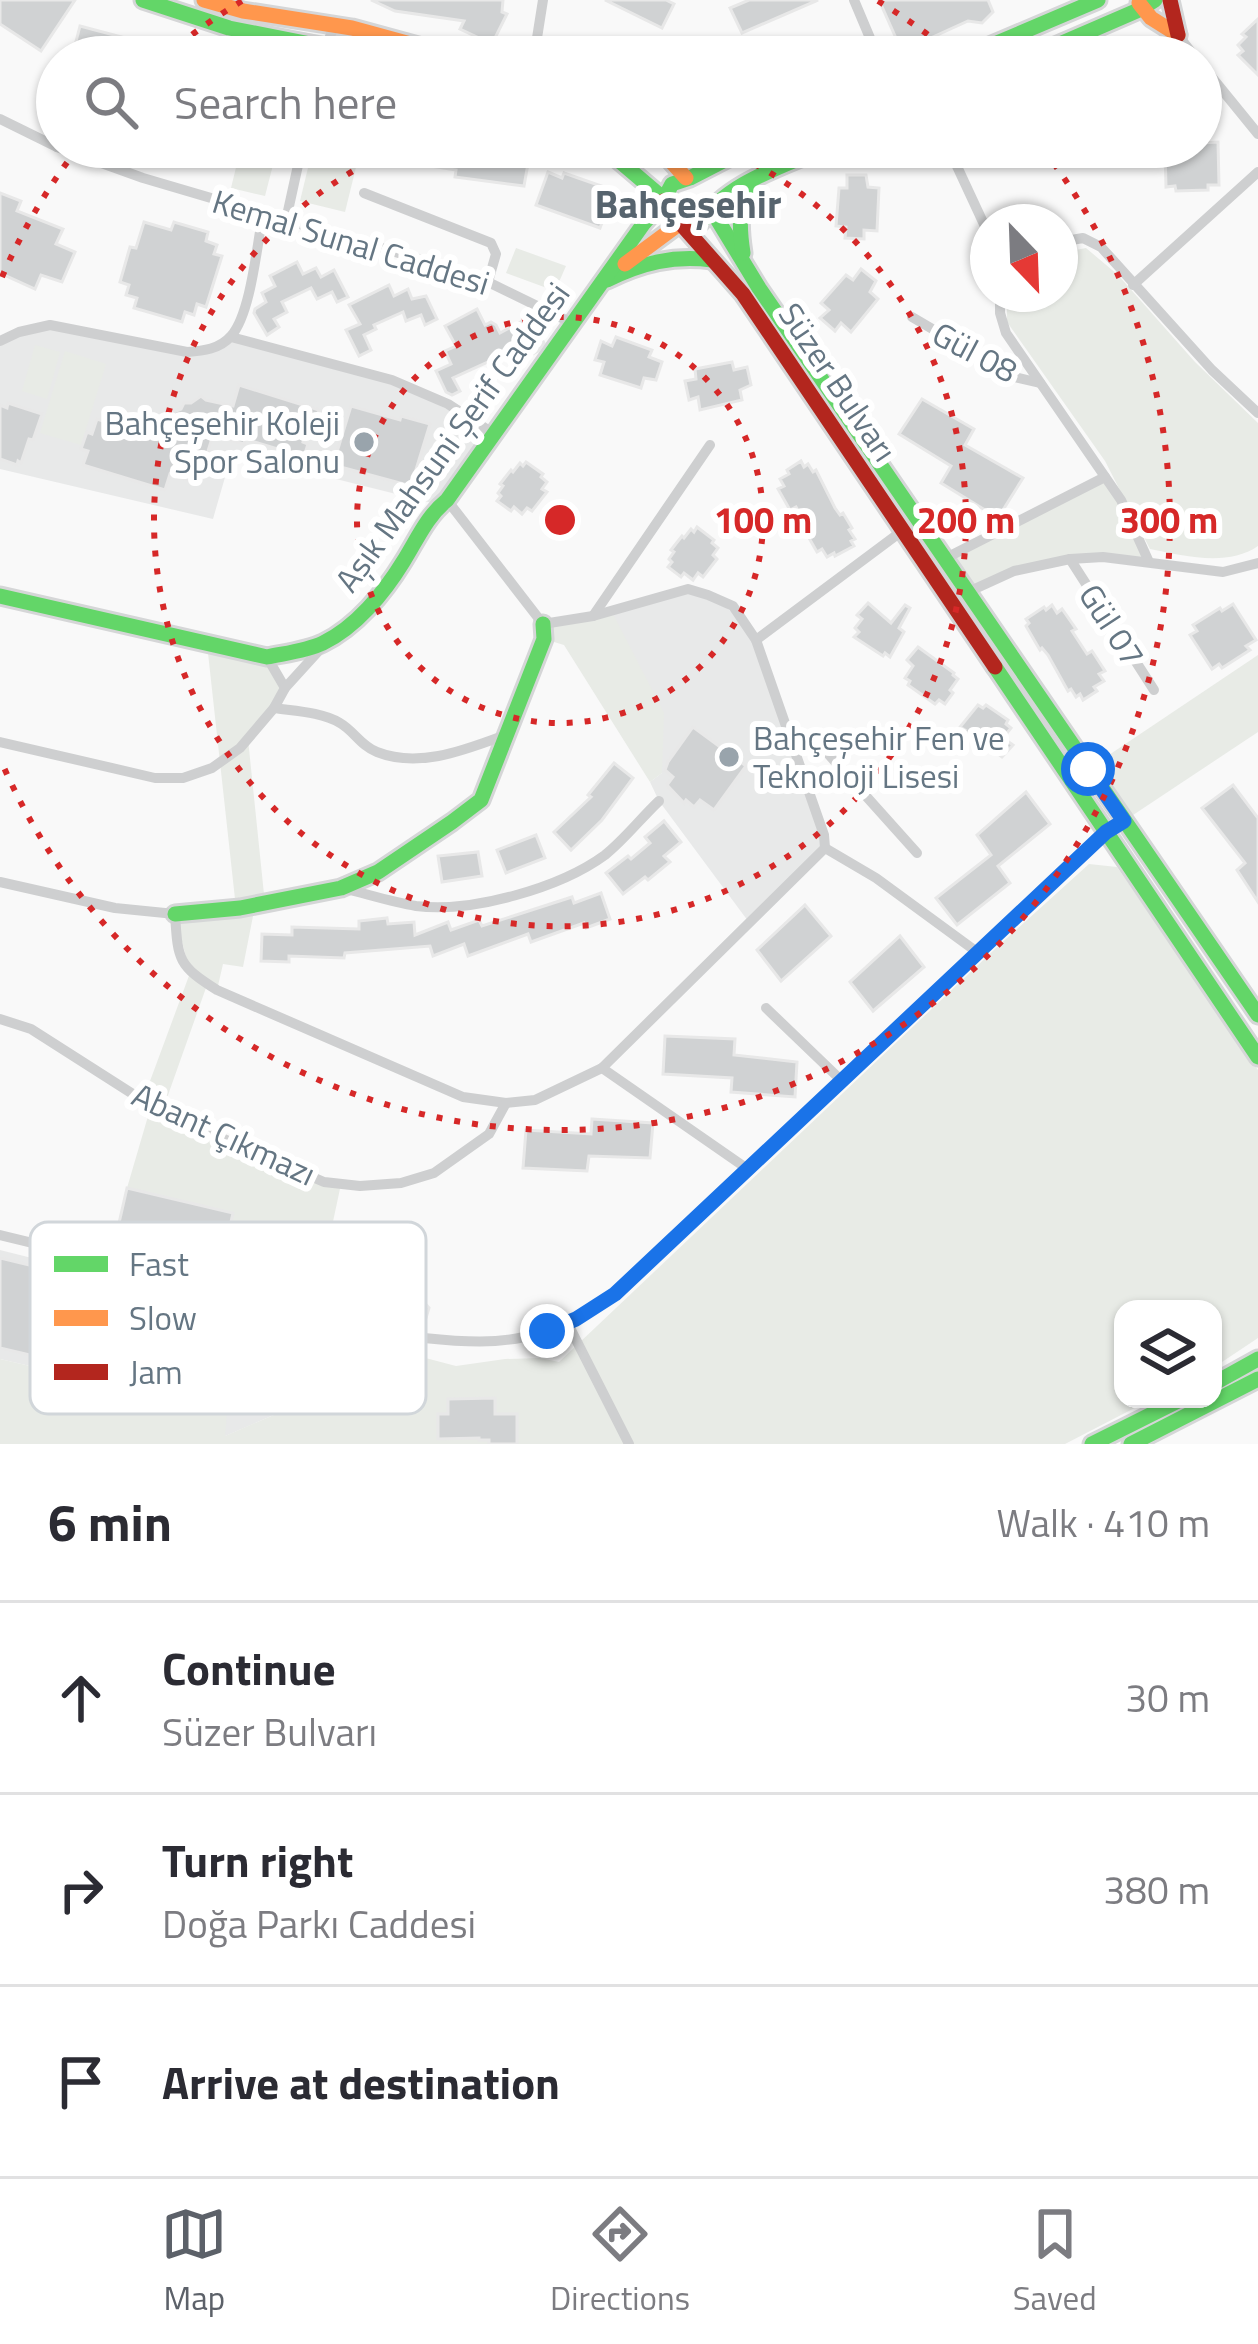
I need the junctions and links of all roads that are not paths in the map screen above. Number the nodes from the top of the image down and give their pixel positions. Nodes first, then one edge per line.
1 (143, 0) edge
2 (204, 0) edge
3 (543, 0) edge
4 (854, 0) edge
5 (1098, 0) edge
6 (1171, 0) edge
7 (1144, 3) edge
8 (334, 25) junction
9 (1178, 35) joint
10 (255, 36) edge
11 (330, 36) edge
12 (384, 36) edge
13 (537, 36) edge
14 (869, 36) edge
15 (1013, 36) edge
16 (1074, 36) edge
17 (1222, 90) edge
18 (0, 119) edge
19 (1258, 134) edge
20 (36, 137) edge
21 (114, 168) edge
22 (297, 168) edge
23 (627, 168) edge
24 (678, 168) edge
25 (708, 168) edge
26 (781, 168) edge
27 (958, 168) edge
28 (1258, 172) edge
29 (688, 178) junction
30 (751, 182) junction
31 (364, 194) dead end
32 (664, 200) junction
33 (975, 204) edge
34 (711, 208) junction
35 (263, 214) junction
36 (286, 220) junction
37 (681, 225) junction
38 (1078, 239) edge
39 (712, 260) junction
40 (745, 262) junction
41 (604, 281) junction
42 (488, 282) junction
43 (1133, 285) junction
44 (1000, 312) edge
45 (912, 317) dead end
46 (572, 323) junction
47 (231, 338) junction
48 (0, 341) edge
49 (1040, 383) junction
50 (1258, 413) edge
51 (494, 434) junction
52 (710, 445) dead end
53 (1105, 478) junction
54 (447, 500) junction
55 (902, 531) junction
56 (944, 559) junction
57 (1070, 559) junction
58 (1148, 562) junction
59 (1258, 562) edge
60 (968, 592) junction
61 (0, 596) edge
62 (593, 616) junction
63 (543, 624) junction
64 (756, 640) junction
65 (327, 641) junction
66 (267, 657) junction
67 (285, 688) junction
68 (1154, 690) dead end
69 (274, 708) junction
70 (508, 734) junction
71 (789, 740) junction
72 (0, 742) edge
73 (659, 801) dead end
74 (1124, 821) junction
75 (1106, 832) junction
76 (825, 848) junction
77 (917, 853) dead end
78 (0, 882) edge
79 (340, 888) junction
80 (175, 914) junction
81 (977, 952) junction
82 (766, 1008) dead end
83 (1258, 1015) edge
84 (0, 1018) edge
85 (1258, 1057) edge
86 (602, 1068) junction
87 (843, 1082) junction
88 (506, 1103) junction
89 (749, 1170) junction
90 (0, 1235) edge
91 (30, 1242) edge
92 (567, 1322) junction
93 (426, 1337) edge
94 (1258, 1359) edge
95 (1222, 1379) edge
96 (1258, 1379) edge
97 (1164, 1408) edge
98 (629, 1444) edge
99 (1092, 1444) edge
100 (1131, 1444) edge

1 - 10 main road
2 - 8 main road
3 - 13 street
4 - 14 street
5 - 15 main road
6 - 9 main road
7 - 9 main road
7 - 16 main road
8 - 11 street
8 - 12 main road
17 - 19 street
18 - 20 street, Kemal Sunal Caddesi
21 - 35 street, Kemal Sunal Caddesi
22 - 36 street
23 - 32 main road
24 - 29 main road
25 - 29 main road
26 - 30 main road
27 - 33 street
28 - 43 street
29 - 32 main road
29 - 34 main road
30 - 34 main road
30 - 40 main road
31 - 42 street
32 - 37 main road
32 - 41 main road
34 - 37 main road
34 - 40 main road, Süzer Bulvarı
35 - 36 street, Kemal Sunal Caddesi
35 - 47 street
36 - 42 street, Kemal Sunal Caddesi
37 - 39 main road, Süzer Bulvarı
37 - 41 main road
38 - 43 street
39 - 41 main road
39 - 55 main road, Süzer Bulvarı
40 - 56 main road, Süzer Bulvarı
41 - 46 main road, Aşık Mahsuni Şerif Caddesi
42 - 46 street, Kemal Sunal Caddesi
43 - 50 street
44 - 49 street
45 - 49 street, Gül 08
46 - 51 main road, Aşık Mahsuni Şerif Caddesi
47 - 48 street
47 - 51 street
49 - 53 street
51 - 54 main road, Aşık Mahsuni Şerif Caddesi
52 - 62 street
53 - 56 street
53 - 58 street
54 - 63 street
54 - 65 main road, Aşık Mahsuni Şerif Caddesi
55 - 64 street
55 - 75 main road, Süzer Bulvarı
56 - 60 main road, Süzer Bulvarı
57 - 58 street
57 - 60 street
57 - 68 street, Gül 07
58 - 59 street
60 - 74 main road, Süzer Bulvarı
61 - 66 main road, Aşık Mahsuni Şerif Caddesi
62 - 63 street
62 - 64 street
63 - 70 main road
64 - 71 street
65 - 66 main road, Aşık Mahsuni Şerif Caddesi
65 - 67 street
66 - 67 street
67 - 69 street
69 - 70 street
69 - 72 street
70 - 79 main road
71 - 76 street
71 - 77 street
73 - 79 street
74 - 75 street
74 - 83 main road, Süzer Bulvarı
75 - 81 street
75 - 85 main road, Süzer Bulvarı
76 - 81 street
76 - 86 street
78 - 80 street
79 - 80 main road
80 - 88 street
81 - 87 street
82 - 87 street
84 - 88 street, Abant Çıkmazı
86 - 88 street
86 - 89 street
87 - 89 street
89 - 92 street
90 - 91 street
92 - 93 street
92 - 98 street
94 - 95 main road
96 - 100 main road
97 - 99 main road

